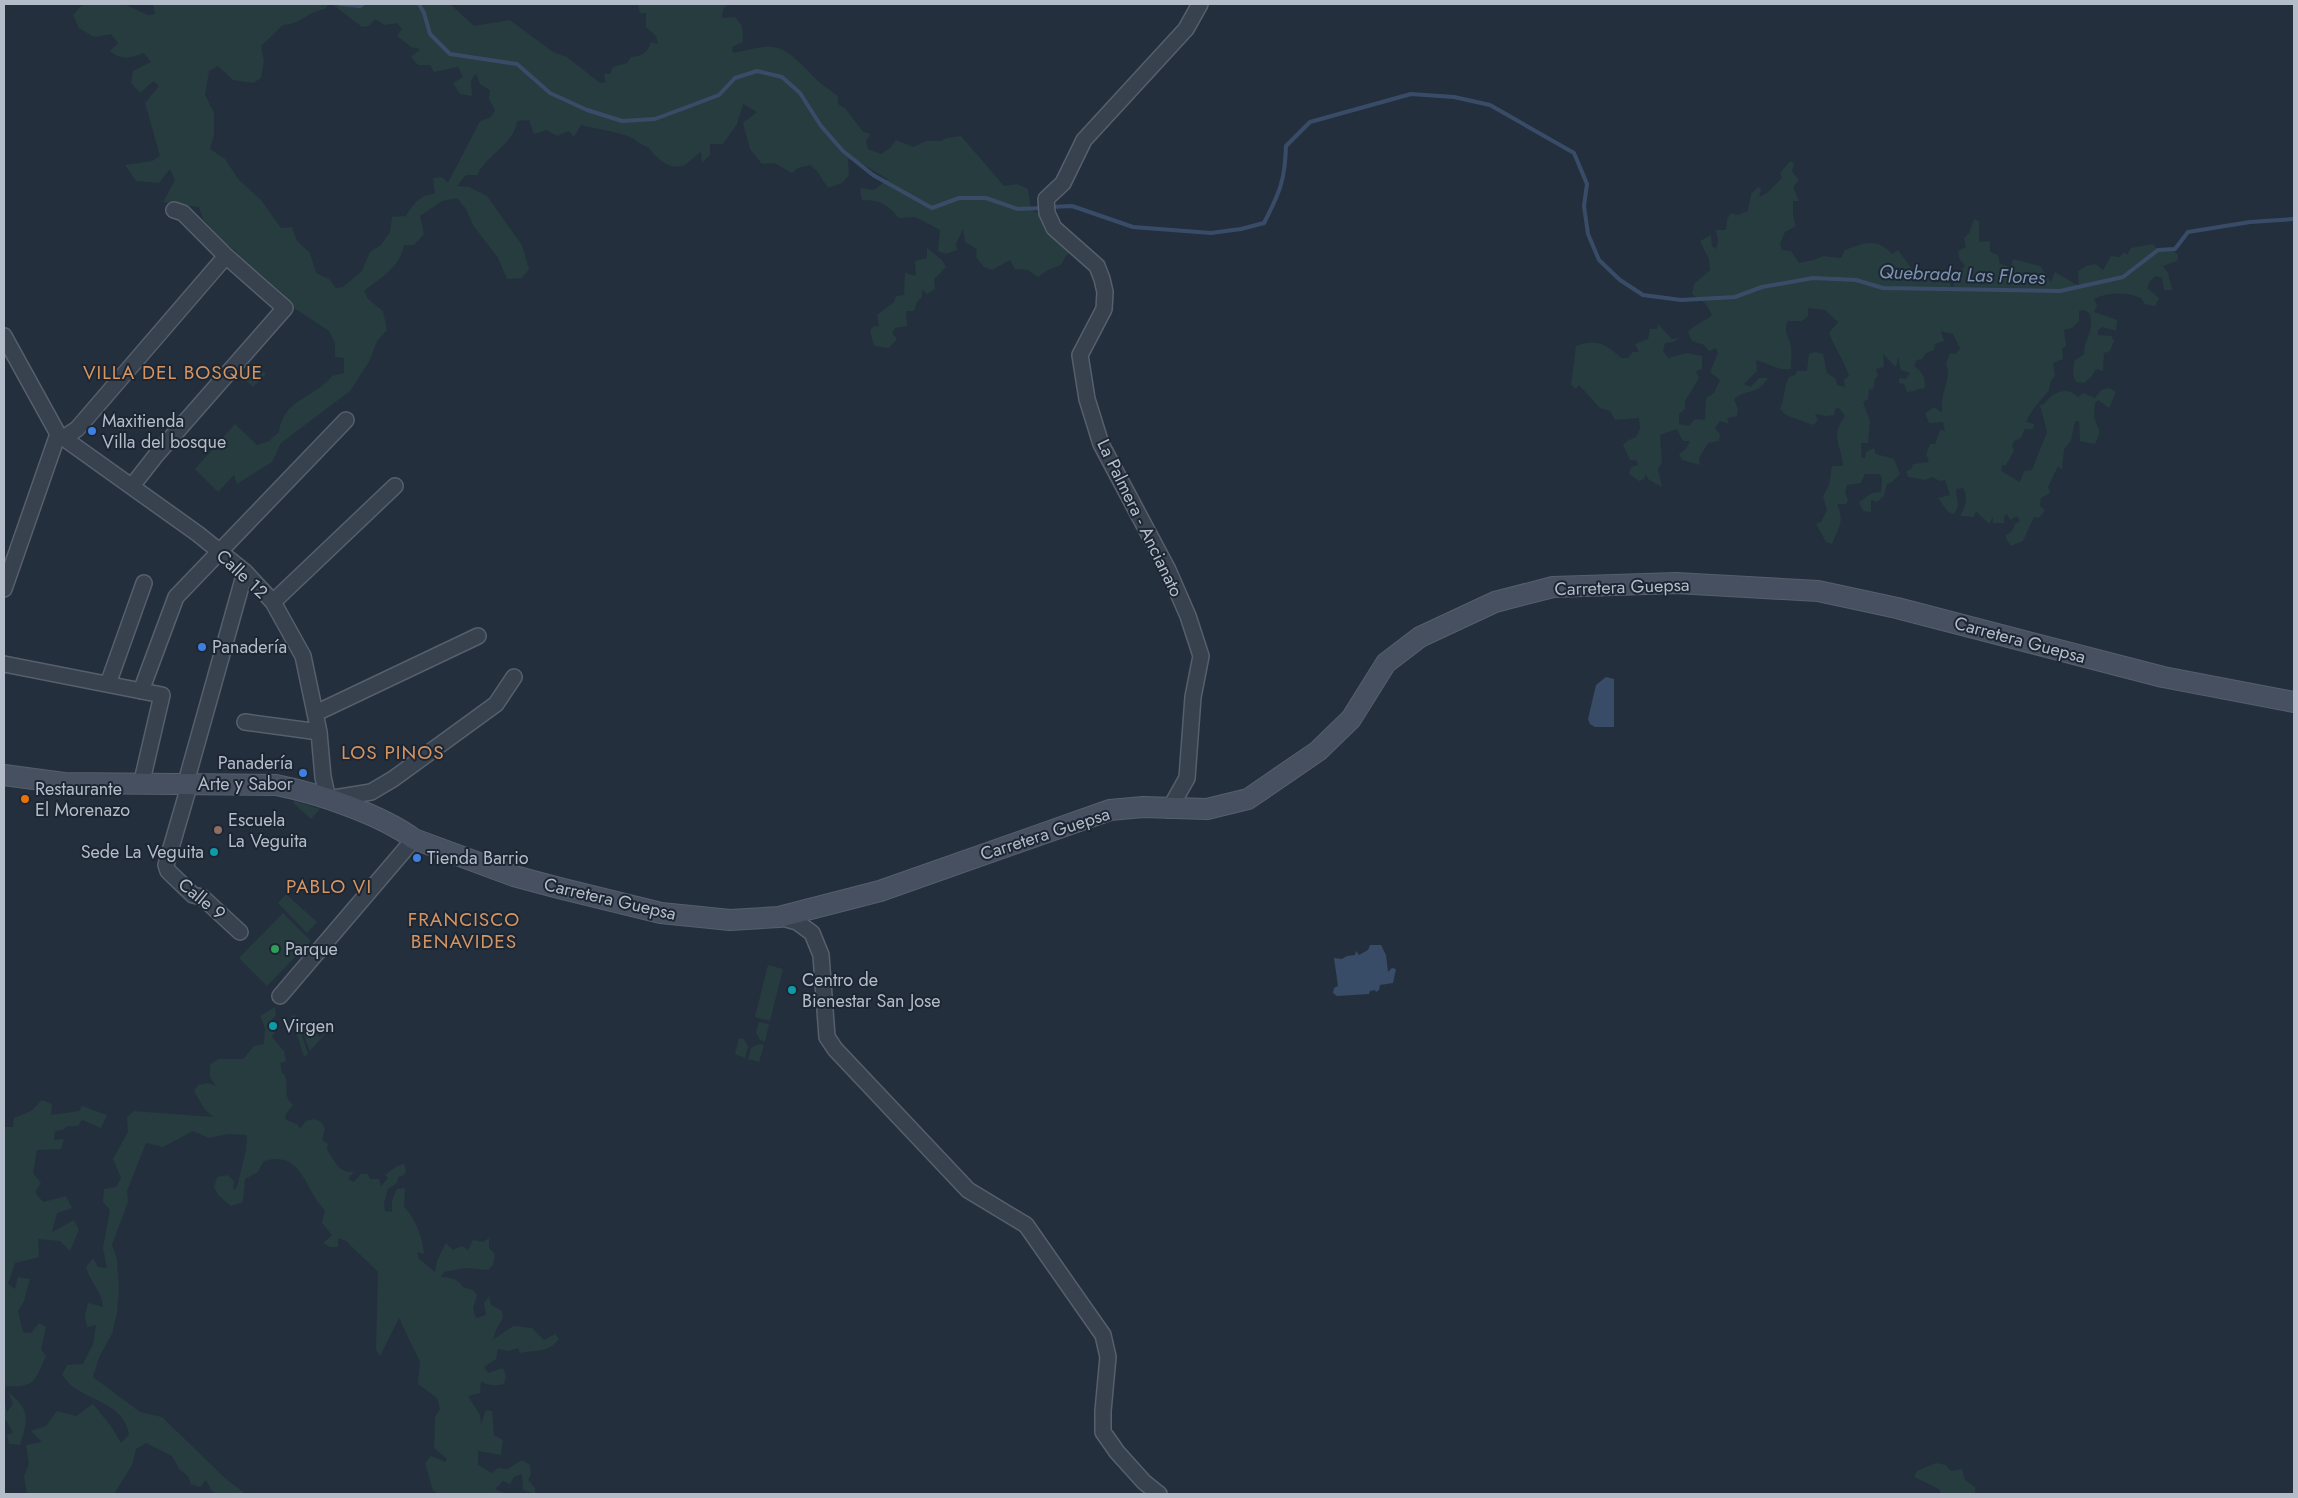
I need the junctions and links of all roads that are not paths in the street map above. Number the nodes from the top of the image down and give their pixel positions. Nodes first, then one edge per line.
1 (1200, 4) edge
2 (174, 210) dead end
3 (226, 256) junction
4 (4, 336) edge
5 (346, 420) dead end
6 (61, 436) junction
7 (132, 486) junction
8 (395, 486) dead end
9 (220, 552) junction
10 (245, 572) junction
11 (144, 584) dead end
12 (4, 589) edge
13 (272, 602) junction
14 (478, 636) dead end
15 (4, 664) edge
16 (514, 676) dead end
17 (108, 684) junction
18 (141, 691) junction
19 (2294, 702) edge
20 (316, 713) junction
21 (245, 722) dead end
22 (319, 732) junction
23 (4, 775) edge
24 (186, 784) junction
25 (141, 785) junction
26 (328, 799) junction
27 (1169, 810) junction
28 (414, 839) junction
29 (779, 917) junction
30 (240, 932) dead end
31 (280, 996) dead end
32 (1159, 1494) edge

1 - 27 street, La Palmera - Ancianato
2 - 3 street
3 - 6 street
3 - 7 street
4 - 6 street, Calle 12
5 - 9 street
6 - 7 street, Calle 12
6 - 12 street
7 - 9 street, Calle 12
8 - 13 street
9 - 10 street, Calle 12
9 - 18 street
10 - 13 street, Calle 12
10 - 24 street
11 - 17 street
13 - 20 street, Calle 12
14 - 20 street
15 - 17 street
16 - 26 street
17 - 18 street
18 - 25 street
19 - 27 street, Carretera Guepsa
20 - 22 street, Calle 12
21 - 22 street
22 - 26 street, Calle 12
23 - 25 street
24 - 25 street
24 - 26 street
24 - 30 street, Calle 9
26 - 28 street
27 - 29 street, Carretera Guepsa
28 - 29 street, Carretera Guepsa
28 - 31 street
29 - 32 street

